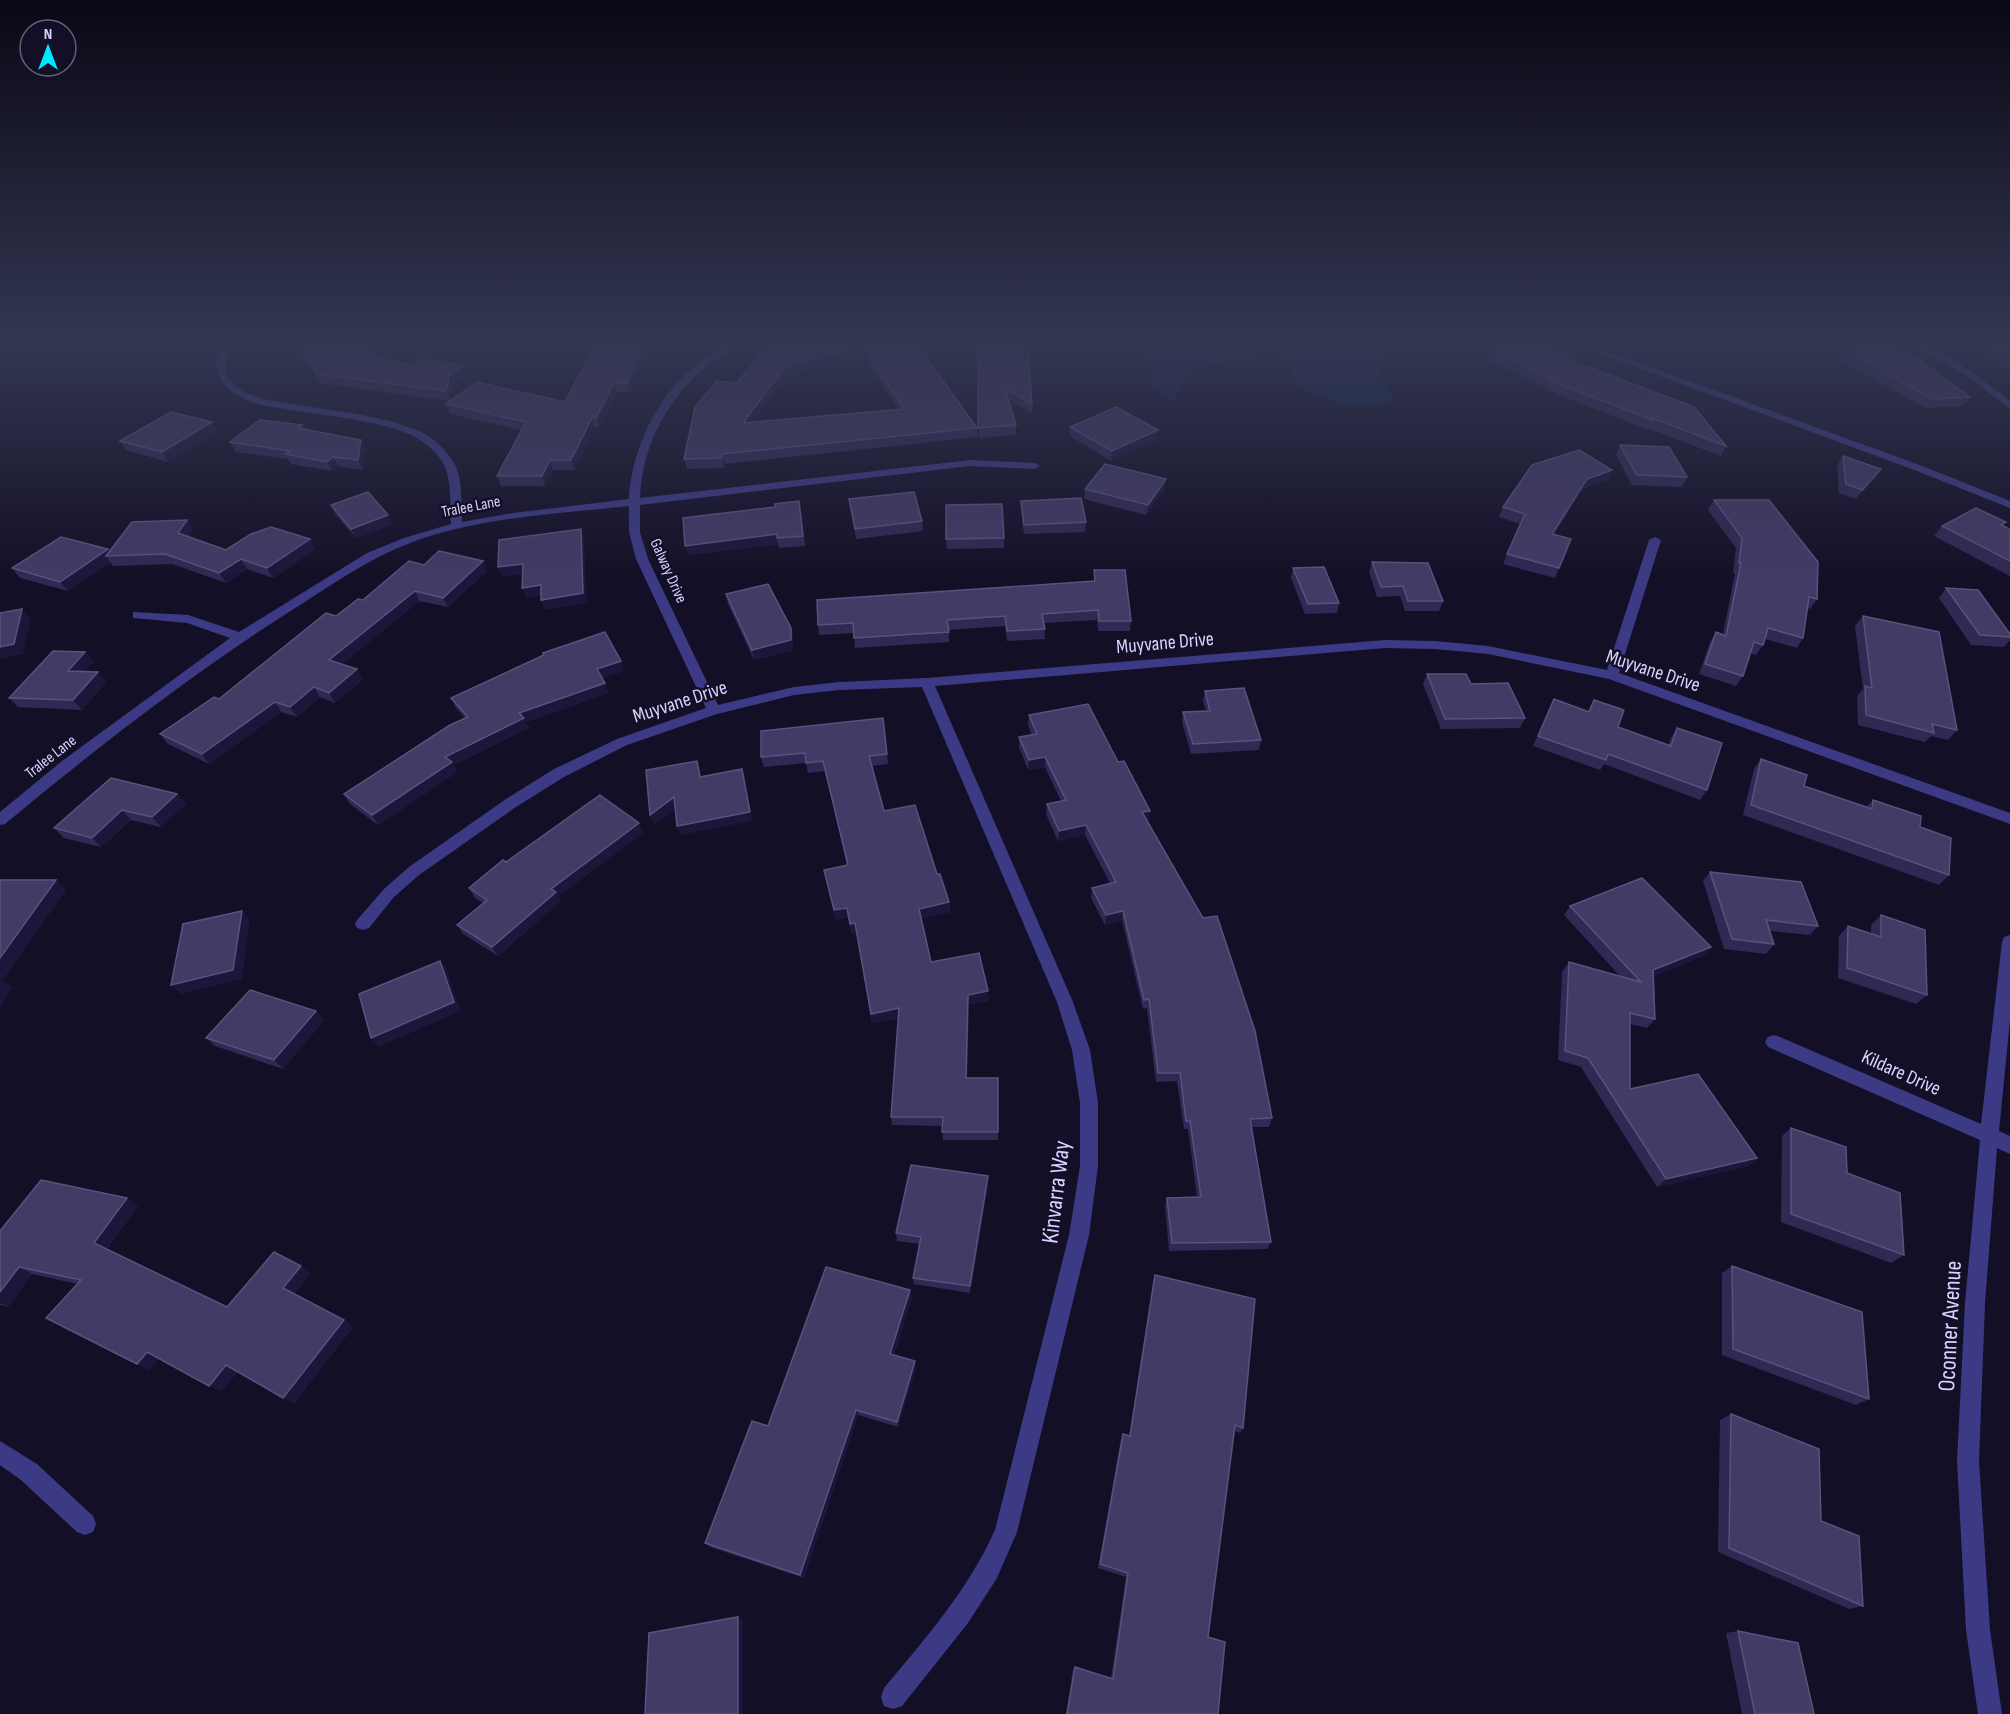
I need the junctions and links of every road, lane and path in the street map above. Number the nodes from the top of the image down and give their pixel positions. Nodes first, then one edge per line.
1 (358, 419) edge
2 (656, 419) edge
3 (1784, 419) edge
4 (1035, 466) dead end
5 (634, 501) junction
6 (2010, 505) edge
7 (457, 526) junction
8 (1655, 540) dead end
9 (137, 615) dead end
10 (240, 638) junction
11 (1612, 675) junction
12 (927, 682) junction
13 (714, 710) junction
14 (2010, 819) edge
15 (0, 820) edge
16 (363, 924) dead end
17 (2010, 942) edge
18 (1774, 1042) dead end
19 (1989, 1137) junction
20 (2010, 1145) edge
21 (0, 1452) edge
22 (85, 1524) dead end
23 (893, 1697) dead end
24 (1990, 1714) edge

1 - 7 street
2 - 5 street, Galway Drive
3 - 6 street
4 - 5 street, Tralee Lane
5 - 7 street, Tralee Lane
5 - 13 street, Galway Drive
7 - 10 street, Tralee Lane
8 - 11 street
9 - 10 street
10 - 15 street, Tralee Lane
11 - 12 street, Muyvane Drive
11 - 14 street, Muyvane Drive
12 - 13 street, Muyvane Drive
12 - 23 street, Kinvarra Way
13 - 16 street, Muyvane Drive
17 - 19 street, Oconner Avenue
18 - 19 street, Kildare Drive
19 - 20 street, Kildare Drive
19 - 24 street, Oconner Avenue
21 - 22 street

